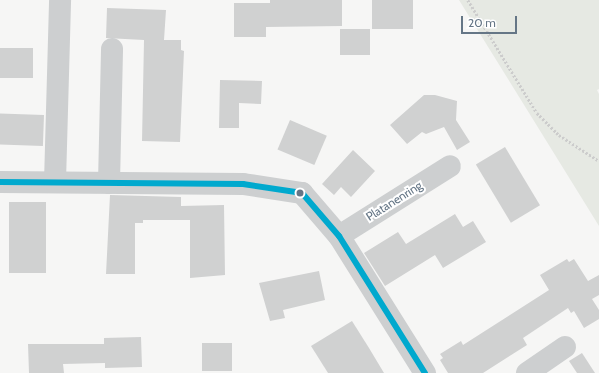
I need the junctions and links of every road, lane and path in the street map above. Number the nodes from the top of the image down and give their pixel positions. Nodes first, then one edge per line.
1 (60, 0) edge
2 (468, 0) edge
3 (112, 49) dead end
4 (599, 161) edge
5 (450, 166) dead end
6 (0, 182) edge
7 (55, 182) junction
8 (109, 183) junction
9 (339, 236) junction
10 (565, 347) dead end
11 (425, 373) edge
12 (527, 373) edge

1 - 7 street
2 - 4 path
3 - 8 street
5 - 9 street, Platanenring
6 - 7 street
7 - 8 street
8 - 9 street
9 - 11 street
10 - 12 street

